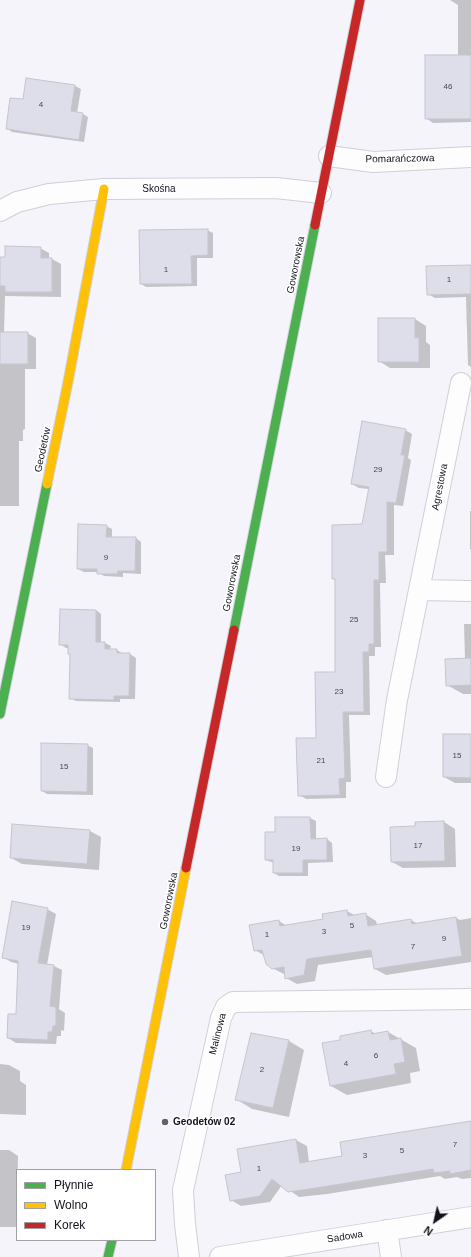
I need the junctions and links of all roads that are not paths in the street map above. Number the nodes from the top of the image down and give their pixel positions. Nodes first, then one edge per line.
1 (360, 0) edge
2 (329, 156) junction
3 (471, 157) edge
4 (104, 189) junction
5 (321, 193) junction
6 (0, 211) edge
7 (461, 383) dead end
8 (419, 590) junction
9 (471, 591) edge
10 (0, 714) edge
11 (386, 777) dead end
12 (471, 999) edge
13 (126, 1169) edge
14 (471, 1217) edge
15 (387, 1230) junction
16 (112, 1241) edge
17 (108, 1257) edge
18 (189, 1257) edge
19 (220, 1257) edge
20 (391, 1257) edge

1 - 2 street, Goworowska
2 - 3 street, Pomarańczowa
2 - 5 street, Goworowska
4 - 5 street, Skośna
4 - 6 street, Skośna
4 - 10 street, Geodetów
5 - 13 street, Goworowska
7 - 8 street, Agrestowa
8 - 9 street
8 - 11 street, Agrestowa
12 - 18 street, Malinowa
14 - 15 street, Sadowa
15 - 19 street, Sadowa
15 - 20 street
16 - 17 street

